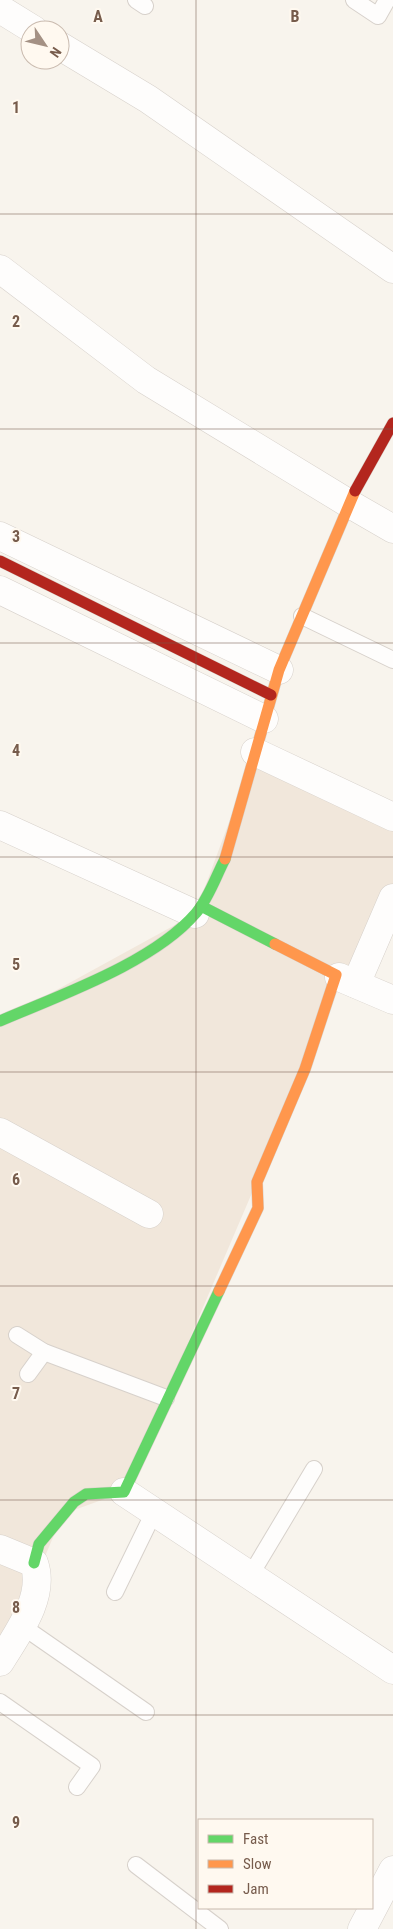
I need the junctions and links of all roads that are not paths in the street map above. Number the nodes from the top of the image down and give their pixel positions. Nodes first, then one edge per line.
1 (354, 0) edge
2 (388, 0) edge
3 (0, 9) edge
4 (20, 21) edge
5 (70, 52) edge
6 (0, 269) edge
7 (393, 269) edge
8 (393, 424) edge
9 (348, 503) junction
10 (393, 528) edge
11 (0, 536) edge
12 (0, 561) edge
13 (0, 590) edge
14 (302, 616) junction
15 (393, 660) edge
16 (279, 670) junction
17 (267, 707) junction
18 (255, 752) junction
19 (393, 817) edge
20 (0, 825) edge
21 (393, 898) edge
22 (198, 910) junction
23 (346, 980) junction
24 (393, 1000) edge
25 (0, 1021) edge
26 (0, 1132) edge
27 (149, 1214) dead end
28 (17, 1335) dead end
29 (44, 1352) junction
30 (28, 1374) dead end
31 (166, 1398) junction
32 (314, 1469) dead end
33 (124, 1492) junction
34 (154, 1512) junction
35 (0, 1549) edge
36 (34, 1563) junction
37 (250, 1576) junction
38 (115, 1592) dead end
39 (22, 1626) junction
40 (0, 1662) edge
41 (393, 1670) edge
42 (0, 1702) edge
43 (146, 1712) dead end
44 (77, 1787) dead end
45 (136, 1865) dead end
46 (393, 1870) edge
47 (373, 1908) edge
48 (373, 1909) edge
49 (220, 1929) edge
50 (362, 1929) edge

1 - 2 lane
3 - 4 street
5 - 7 street
6 - 9 street
8 - 9 street
9 - 10 street
9 - 14 street
11 - 16 street
12 - 17 street
13 - 17 street
14 - 15 lane
14 - 16 street
16 - 17 street
17 - 18 street
18 - 19 street
18 - 22 street
20 - 22 street
21 - 23 street
22 - 23 street
22 - 25 street
23 - 24 street
23 - 31 street
26 - 27 street
28 - 29 lane
29 - 30 lane
29 - 31 lane
31 - 33 street
32 - 37 lane
33 - 34 street
33 - 36 street
34 - 37 street
34 - 38 lane
35 - 36 street
36 - 39 street
37 - 41 street
39 - 40 street
39 - 43 lane
42 - 44 lane
45 - 49 lane
46 - 47 street
48 - 50 street

